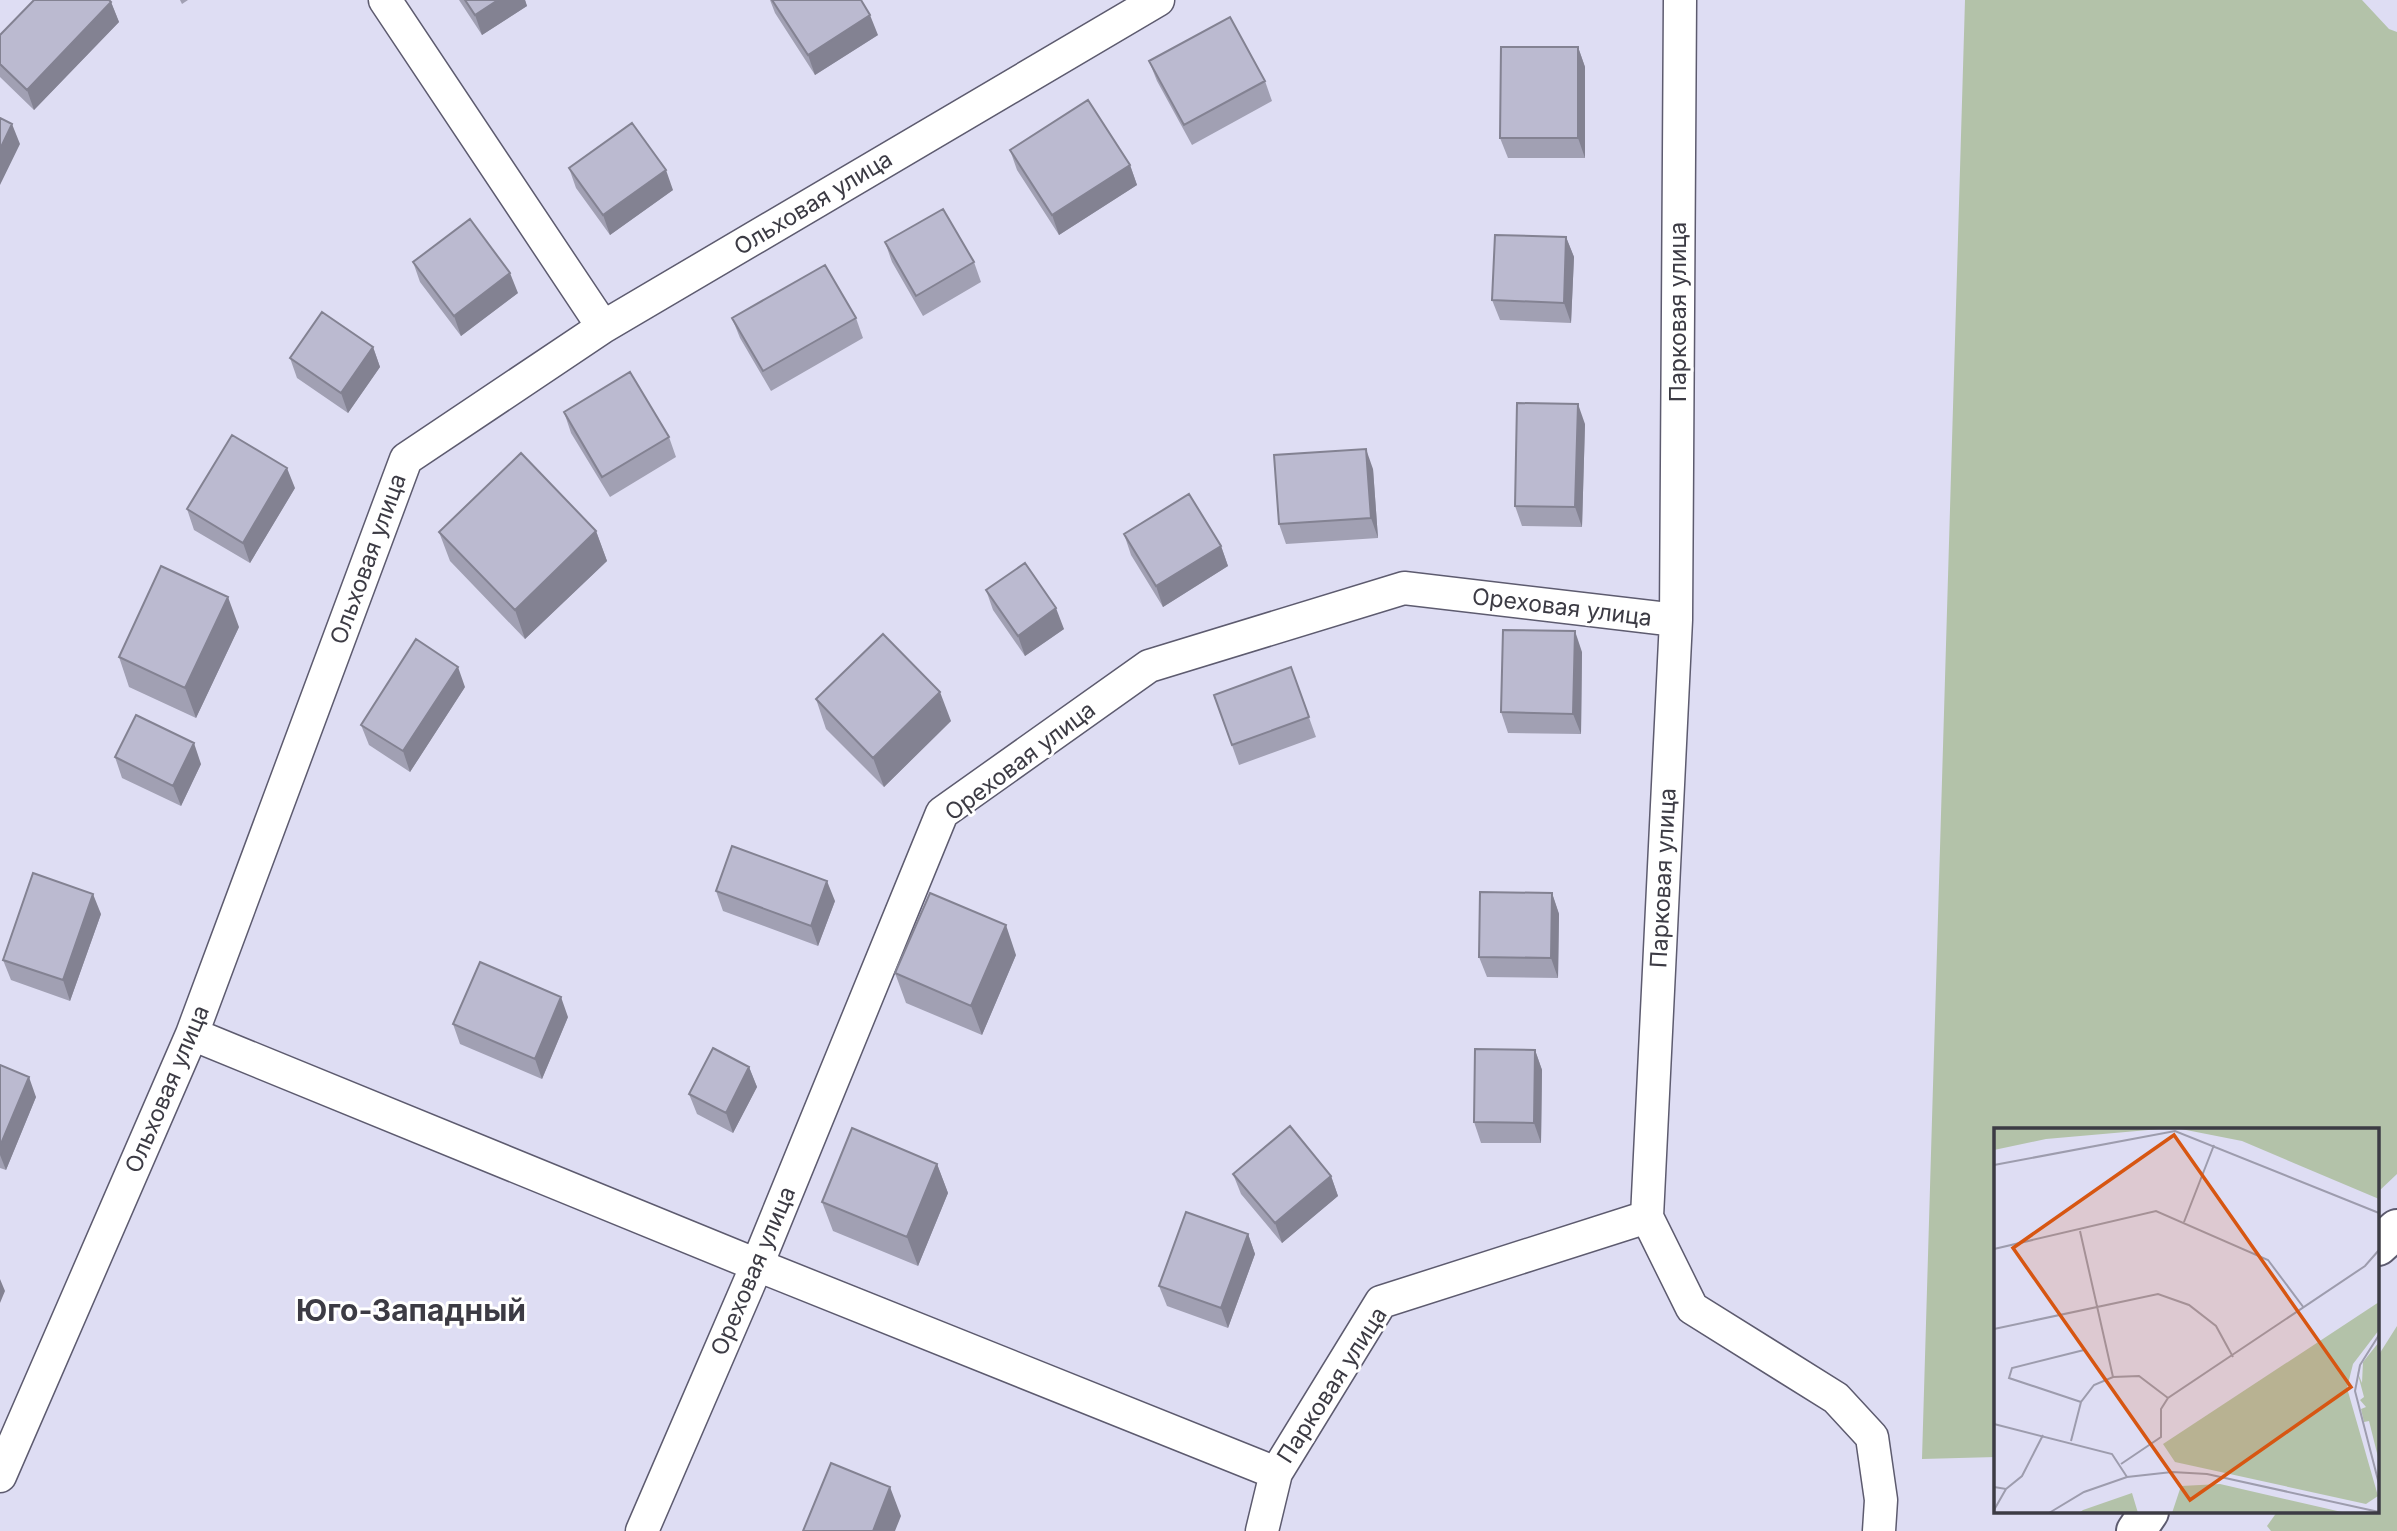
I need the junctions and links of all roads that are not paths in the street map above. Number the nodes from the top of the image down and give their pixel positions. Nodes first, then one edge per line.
1 (385, 0) edge
2 (1158, 0) edge
3 (1680, 0) edge
4 (603, 327) junction
5 (1676, 620) junction
6 (192, 1034) junction
7 (1647, 1217) junction
8 (2397, 1229) edge
9 (2380, 1244) edge
10 (757, 1265) junction
11 (1276, 1474) junction
12 (0, 1476) edge
13 (2148, 1514) edge
14 (642, 1531) edge
15 (1262, 1531) edge
16 (1879, 1531) edge
17 (2136, 1531) edge

1 - 4 street
2 - 4 street, Ольховая улица
3 - 5 street, Парковая улица
4 - 6 street, Ольховая улица
5 - 7 street, Парковая улица
5 - 10 street, Ореховая улица
6 - 10 street
6 - 12 street, Ольховая улица
7 - 11 street, Парковая улица
7 - 16 street
8 - 9 street
10 - 11 street
10 - 14 street, Ореховая улица
11 - 15 street, Парковая улица
13 - 17 street

